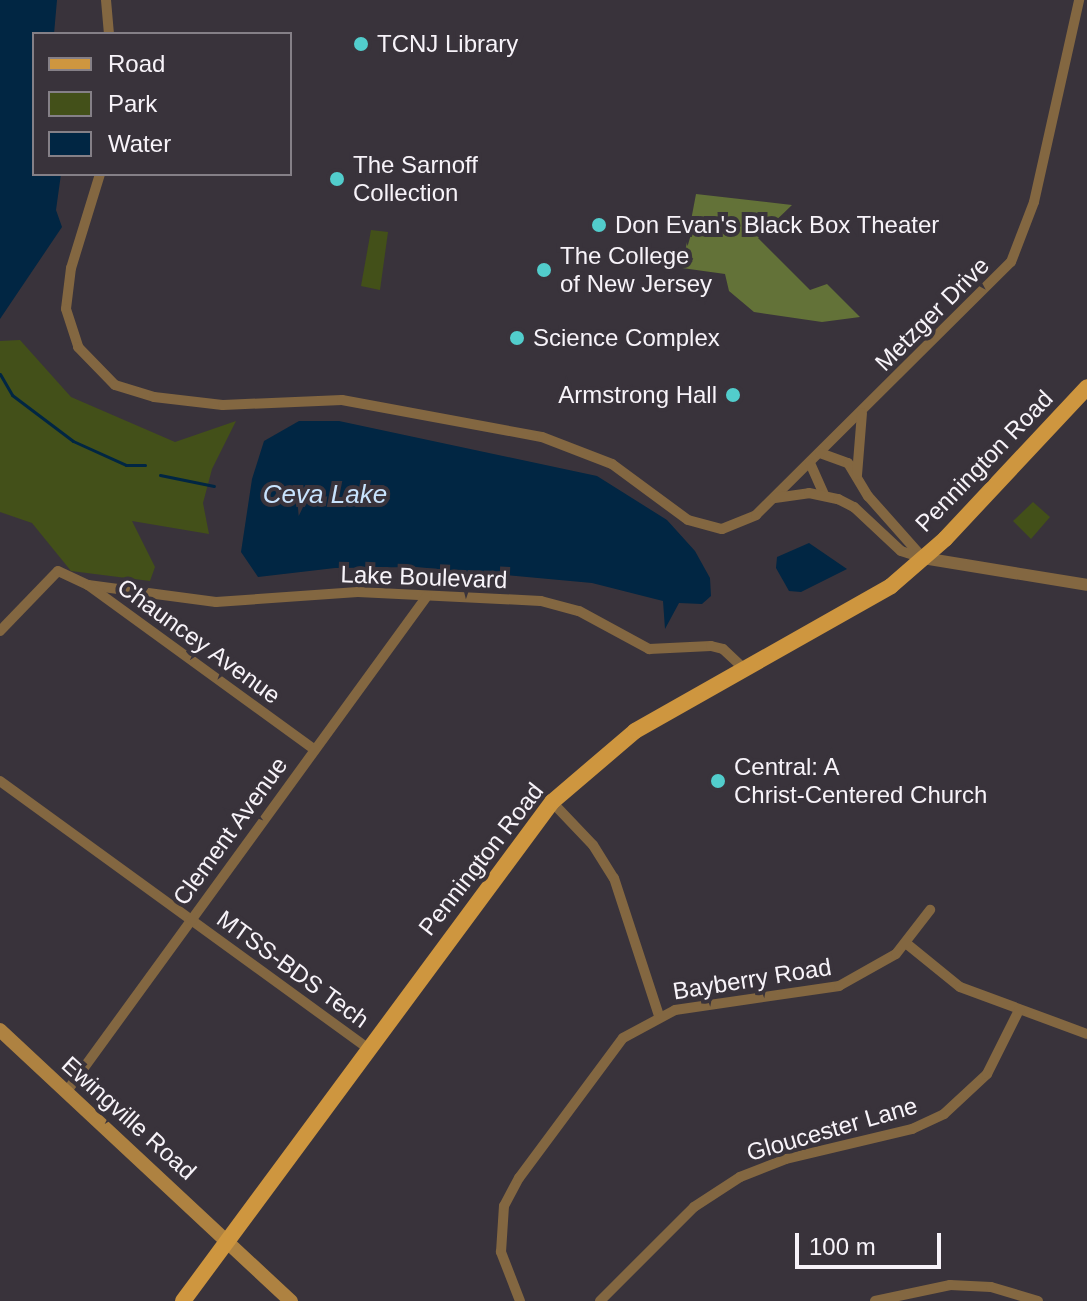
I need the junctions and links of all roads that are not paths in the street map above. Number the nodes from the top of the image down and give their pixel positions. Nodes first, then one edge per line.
1 (106, 0) edge
2 (1079, 0) edge
3 (109, 32) edge
4 (99, 176) edge
5 (1087, 387) edge
6 (863, 411) junction
7 (820, 453) junction
8 (810, 463) junction
9 (857, 475) junction
10 (824, 495) junction
11 (774, 498) junction
12 (923, 558) junction
13 (88, 585) junction
14 (1087, 585) edge
15 (427, 596) junction
16 (0, 631) edge
17 (741, 666) junction
18 (314, 749) junction
19 (0, 781) edge
20 (552, 802) junction
21 (930, 910) dead end
22 (190, 919) junction
23 (907, 944) junction
24 (1019, 1010) junction
25 (659, 1016) junction
26 (0, 1030) edge
27 (1087, 1034) edge
28 (369, 1049) junction
29 (67, 1091) junction
30 (229, 1238) junction
31 (183, 1301) edge
32 (291, 1301) edge
33 (520, 1301) edge
34 (600, 1301) edge
35 (875, 1301) edge
36 (1038, 1301) edge

1 - 3 street
2 - 6 street, Metzger Drive
4 - 11 street, Metzger Drive
5 - 12 main road, Pennington Road
6 - 7 street, Metzger Drive
6 - 9 street
7 - 8 street, Metzger Drive
7 - 9 street
8 - 10 street
8 - 11 street, Metzger Drive
9 - 12 street
10 - 11 street
10 - 12 street
12 - 14 street
12 - 17 main road, Pennington Road
13 - 15 street, Lake Boulevard
13 - 16 street, Chauncey Avenue
13 - 18 street, Chauncey Avenue
15 - 17 street, Lake Boulevard
15 - 18 street, Clement Avenue
17 - 20 main road, Pennington Road
18 - 22 street, Clement Avenue
19 - 22 street, MTSS-BDS Tech
20 - 25 street
20 - 28 main road, Pennington Road
21 - 23 street, Bayberry Road
22 - 28 street, MTSS-BDS Tech
22 - 29 street, Clement Avenue
23 - 24 street
23 - 25 street, Bayberry Road
24 - 27 street
24 - 34 street, Gloucester Lane
25 - 33 street, Bayberry Road
26 - 29 main road, Ewingville Road
28 - 30 main road, Pennington Road
29 - 30 main road, Ewingville Road
30 - 31 main road, Pennington Road
30 - 32 main road, Ewingville Road
35 - 36 street

